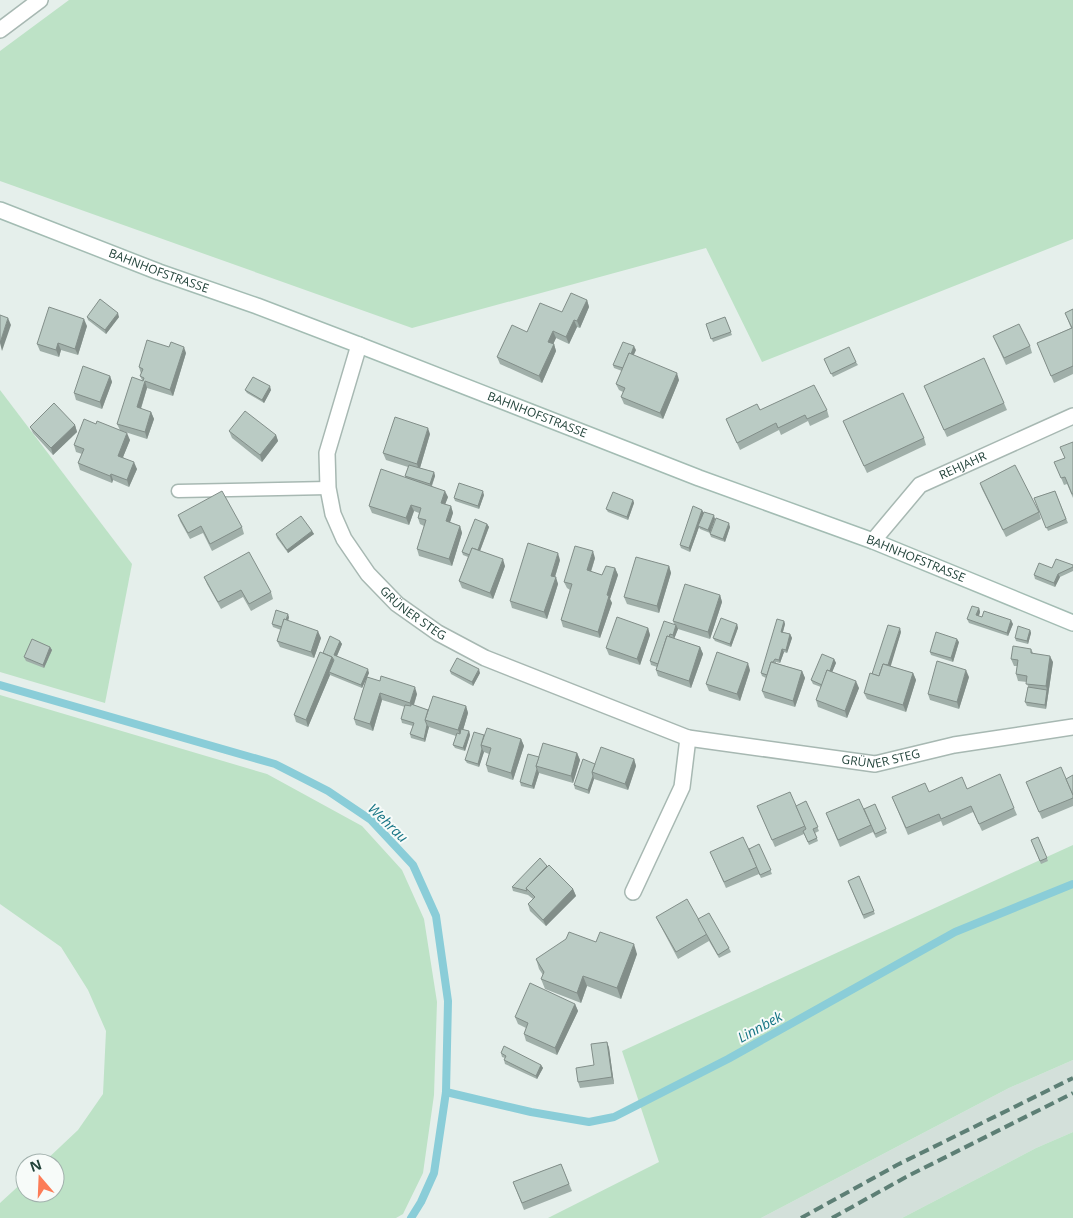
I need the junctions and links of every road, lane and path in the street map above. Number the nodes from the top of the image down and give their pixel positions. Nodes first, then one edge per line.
1 (40, 0) edge
2 (0, 30) edge
3 (0, 210) edge
4 (359, 345) junction
5 (1073, 416) edge
6 (328, 488) junction
7 (178, 491) dead end
8 (873, 541) junction
9 (1073, 623) edge
10 (1073, 727) edge
11 (688, 738) junction
12 (633, 892) dead end

1 - 2 street
3 - 4 street, BAHNHOFSTRASSE
4 - 6 street, GRÜNER STEG
4 - 8 street, BAHNHOFSTRASSE
5 - 8 street, REHJAHR
6 - 7 lane
6 - 11 street, GRÜNER STEG
8 - 9 street, BAHNHOFSTRASSE
10 - 11 street, GRÜNER STEG
11 - 12 street

